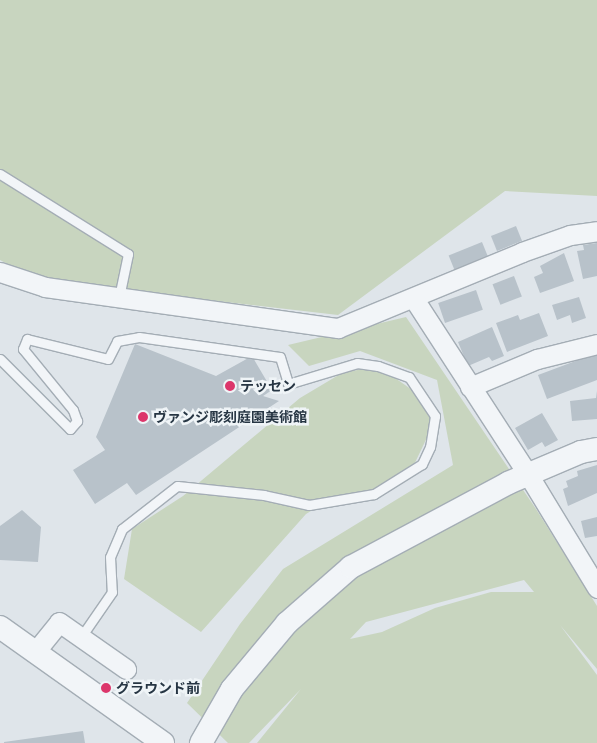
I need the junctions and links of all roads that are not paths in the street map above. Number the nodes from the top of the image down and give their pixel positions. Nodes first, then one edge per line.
1 (0, 174) edge
2 (597, 231) edge
3 (0, 272) edge
4 (119, 298) junction
5 (414, 299) junction
6 (597, 344) edge
7 (0, 359) edge
8 (470, 386) junction
9 (597, 450) edge
10 (529, 476) junction
11 (590, 565) edge
12 (597, 588) edge
13 (0, 627) edge
14 (81, 638) junction
15 (35, 652) junction
16 (126, 669) dead end
17 (163, 743) edge
18 (201, 743) edge

1 - 4 lane
2 - 5 street
3 - 4 street
4 - 5 street
5 - 8 street
6 - 8 street
7 - 14 lane
8 - 10 street
9 - 10 street
10 - 11 street
10 - 18 street
11 - 12 street
13 - 15 street
14 - 15 street
14 - 16 street
15 - 17 street

